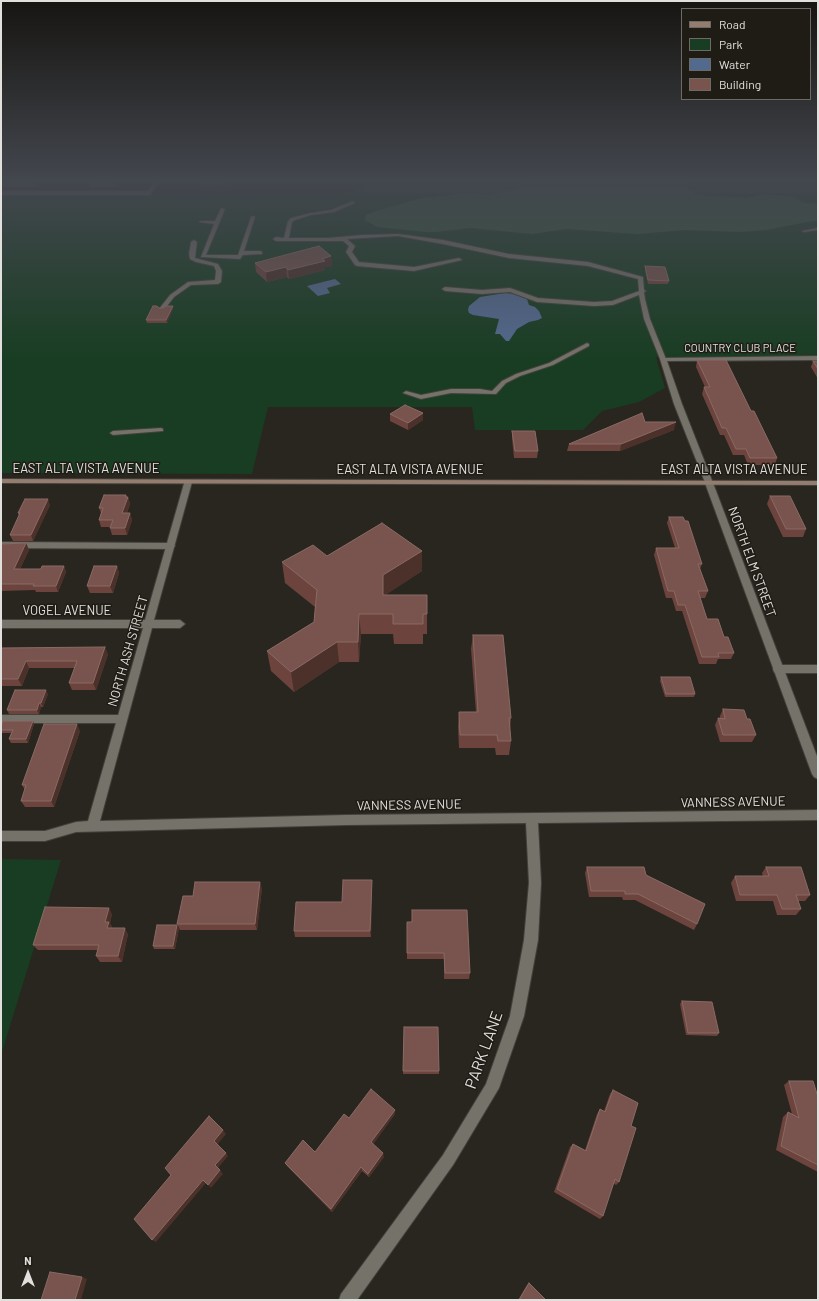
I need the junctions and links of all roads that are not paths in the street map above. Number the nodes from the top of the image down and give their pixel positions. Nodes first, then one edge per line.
1 (210, 241) edge
2 (246, 241) edge
3 (346, 241) edge
4 (435, 241) edge
5 (194, 242) dead end
6 (260, 253) dead end
7 (241, 255) junction
8 (459, 260) dead end
9 (445, 289) dead end
10 (643, 291) junction
11 (162, 309) edge
12 (588, 345) dead end
13 (818, 358) edge
14 (663, 359) junction
15 (406, 393) dead end
16 (161, 430) dead end
17 (112, 433) dead end
18 (1, 482) edge
19 (188, 482) junction
20 (709, 483) junction
21 (818, 483) edge
22 (1, 545) edge
23 (170, 546) junction
24 (1, 624) edge
25 (148, 624) junction
26 (180, 624) dead end
27 (778, 669) junction
28 (818, 669) edge
29 (1, 719) edge
30 (122, 719) junction
31 (818, 774) edge
32 (818, 815) edge
33 (532, 818) junction
34 (92, 827) junction
35 (1, 836) edge
36 (347, 1300) edge

1 - 7 lane
2 - 7 lane
3 - 8 lane
4 - 10 lane
5 - 11 lane
6 - 7 lane
9 - 10 lane
10 - 14 lane
12 - 15 lane
13 - 14 street, COUNTRY CLUB PLACE
14 - 20 street, NORTH ELM STREET
16 - 17 lane
18 - 19 main road, EAST ALTA VISTA AVENUE
19 - 20 main road, EAST ALTA VISTA AVENUE
19 - 23 street, NORTH ASH STREET
20 - 21 main road, EAST ALTA VISTA AVENUE
20 - 27 street, NORTH ELM STREET
22 - 23 lane
23 - 25 street, NORTH ASH STREET
24 - 25 street, VOGEL AVENUE
25 - 26 street, VOGEL AVENUE
25 - 30 street, NORTH ASH STREET
27 - 28 street
27 - 31 street, NORTH ELM STREET
29 - 30 lane
30 - 34 street, NORTH ASH STREET
32 - 33 street, VANNESS AVENUE
33 - 34 street, VANNESS AVENUE
33 - 36 street, PARK LANE
34 - 35 street, VANNESS AVENUE

